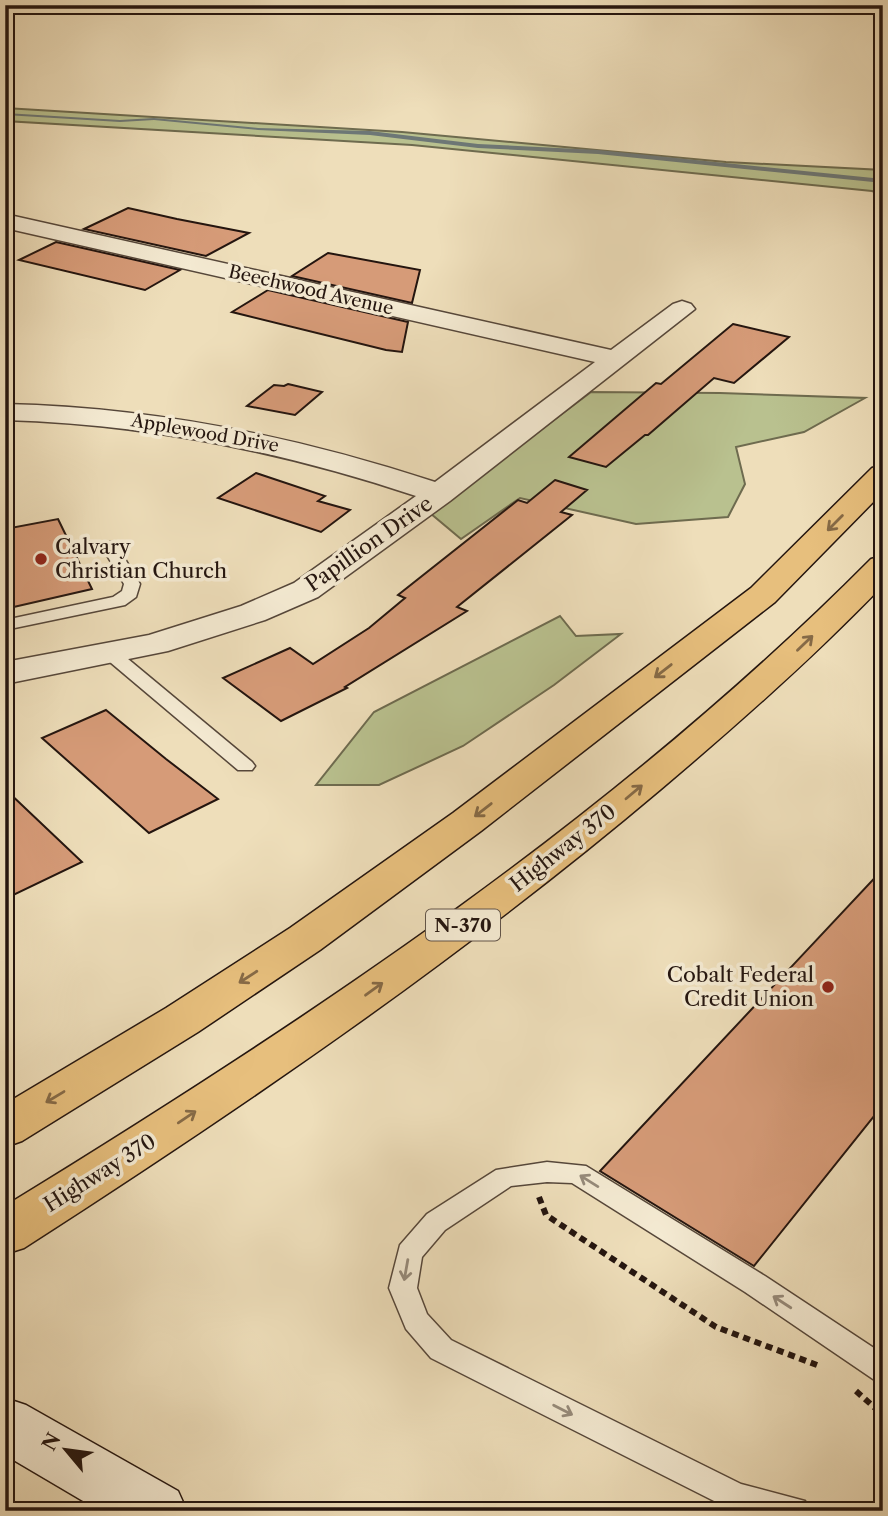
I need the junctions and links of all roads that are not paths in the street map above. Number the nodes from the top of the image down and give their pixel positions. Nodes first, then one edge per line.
1 (5, 221) edge
2 (33, 227) junction
3 (5, 241) edge
4 (682, 309) dead end
5 (616, 359) junction
6 (5, 412) edge
7 (883, 474) edge
8 (439, 494) junction
9 (110, 547) dead end
10 (883, 566) edge
11 (5, 625) edge
12 (110, 653) junction
13 (5, 673) edge
14 (245, 766) dead end
15 (5, 1128) edge
16 (5, 1233) edge
17 (883, 1370) edge
18 (5, 1424) edge
19 (157, 1511) edge
20 (794, 1511) edge

1 - 2 street, Beechwood Avenue
2 - 3 street
2 - 5 street, Beechwood Avenue
4 - 5 street, Papillion Drive
5 - 8 street, Papillion Drive
6 - 8 street, Applewood Drive
7 -> 15 highway
8 - 12 street, Papillion Drive
9 - 11 lane
16 -> 10 highway, Highway 370 / N-370
12 - 13 street, Papillion Drive
12 - 14 lane
17 -> 20 lane
18 - 19 street

